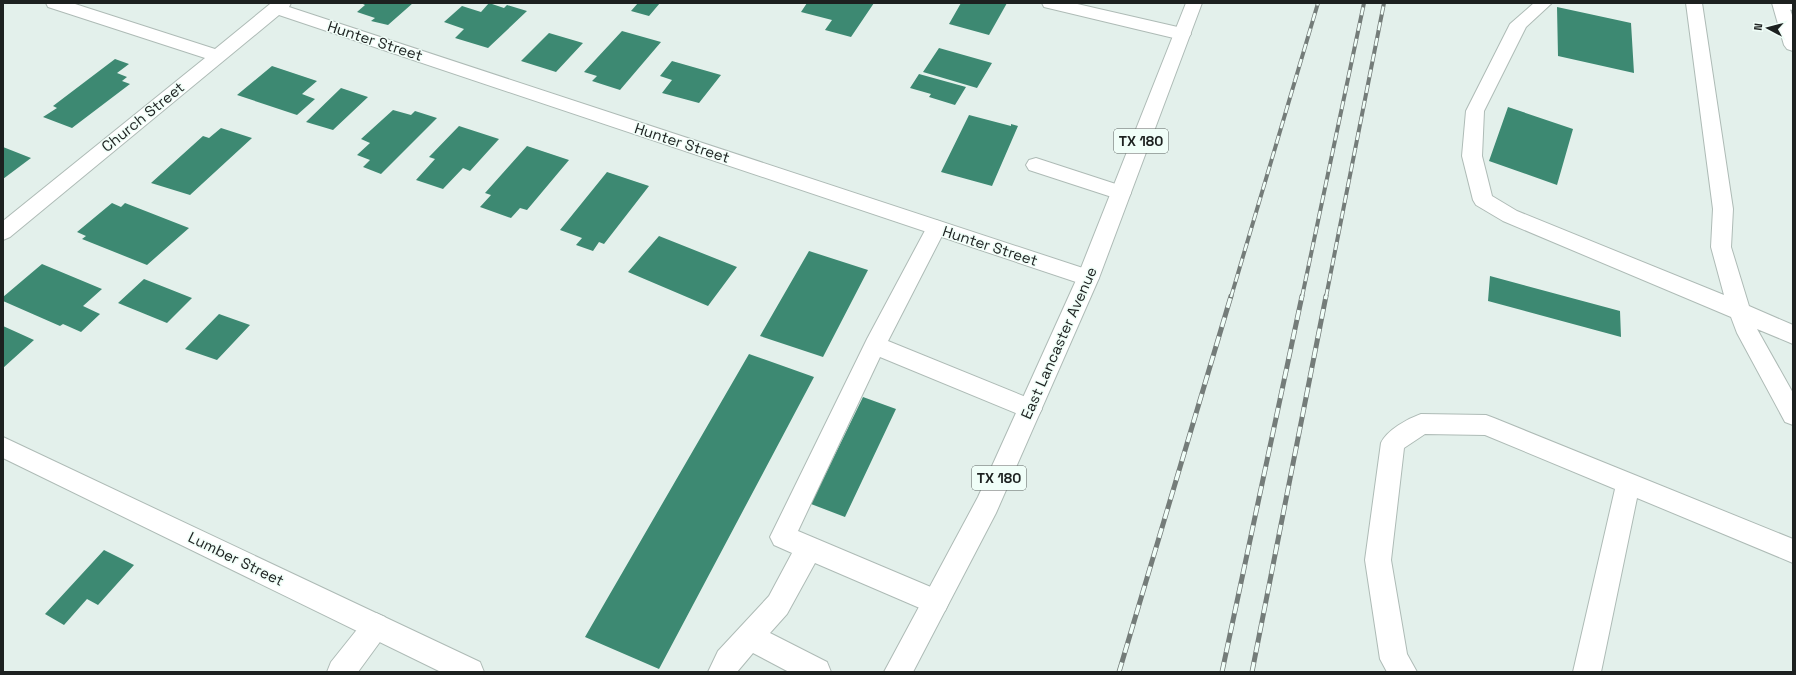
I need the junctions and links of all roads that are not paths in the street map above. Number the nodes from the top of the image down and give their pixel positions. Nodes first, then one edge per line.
1 (54, 3) edge
2 (1050, 3) edge
3 (1194, 3) edge
4 (1544, 3) edge
5 (1694, 3) edge
6 (1783, 4) edge
7 (279, 6) edge
8 (1182, 34) junction
9 (1793, 45) edge
10 (218, 56) junction
11 (1036, 165) dead end
12 (1121, 193) junction
13 (936, 228) junction
14 (3, 232) edge
15 (1088, 278) junction
16 (1741, 313) junction
17 (1793, 335) edge
18 (875, 346) junction
19 (1030, 409) junction
20 (1793, 415) edge
21 (3, 447) edge
22 (1628, 484) junction
23 (809, 548) junction
24 (1793, 551) edge
25 (936, 602) junction
26 (376, 626) junction
27 (750, 637) junction
28 (341, 672) edge
29 (470, 672) edge
30 (722, 672) edge
31 (817, 672) edge
32 (898, 672) edge
33 (1403, 672) edge
34 (1587, 672) edge

1 - 10 street
2 - 8 street
3 - 8 street, East Lancaster Avenue / TX 180
4 - 16 street
5 - 16 street
6 - 9 street
7 - 10 street, Church Street
7 - 13 street, Hunter Street
8 - 12 street, East Lancaster Avenue / TX 180
10 - 14 street, Church Street
11 - 12 street
12 - 15 street, East Lancaster Avenue / TX 180
13 - 15 street, Hunter Street
13 - 18 street
15 - 19 street, East Lancaster Avenue / TX 180
16 - 17 street
16 - 20 street
18 - 19 street
18 - 23 street
19 - 25 street, East Lancaster Avenue / TX 180
21 - 26 street, Lumber Street
22 - 24 street
22 - 33 street
22 - 34 street
23 - 25 street
23 - 27 street
25 - 32 street, East Lancaster Avenue / TX 180
26 - 28 street
26 - 29 street, Lumber Street
27 - 30 street
27 - 31 street

